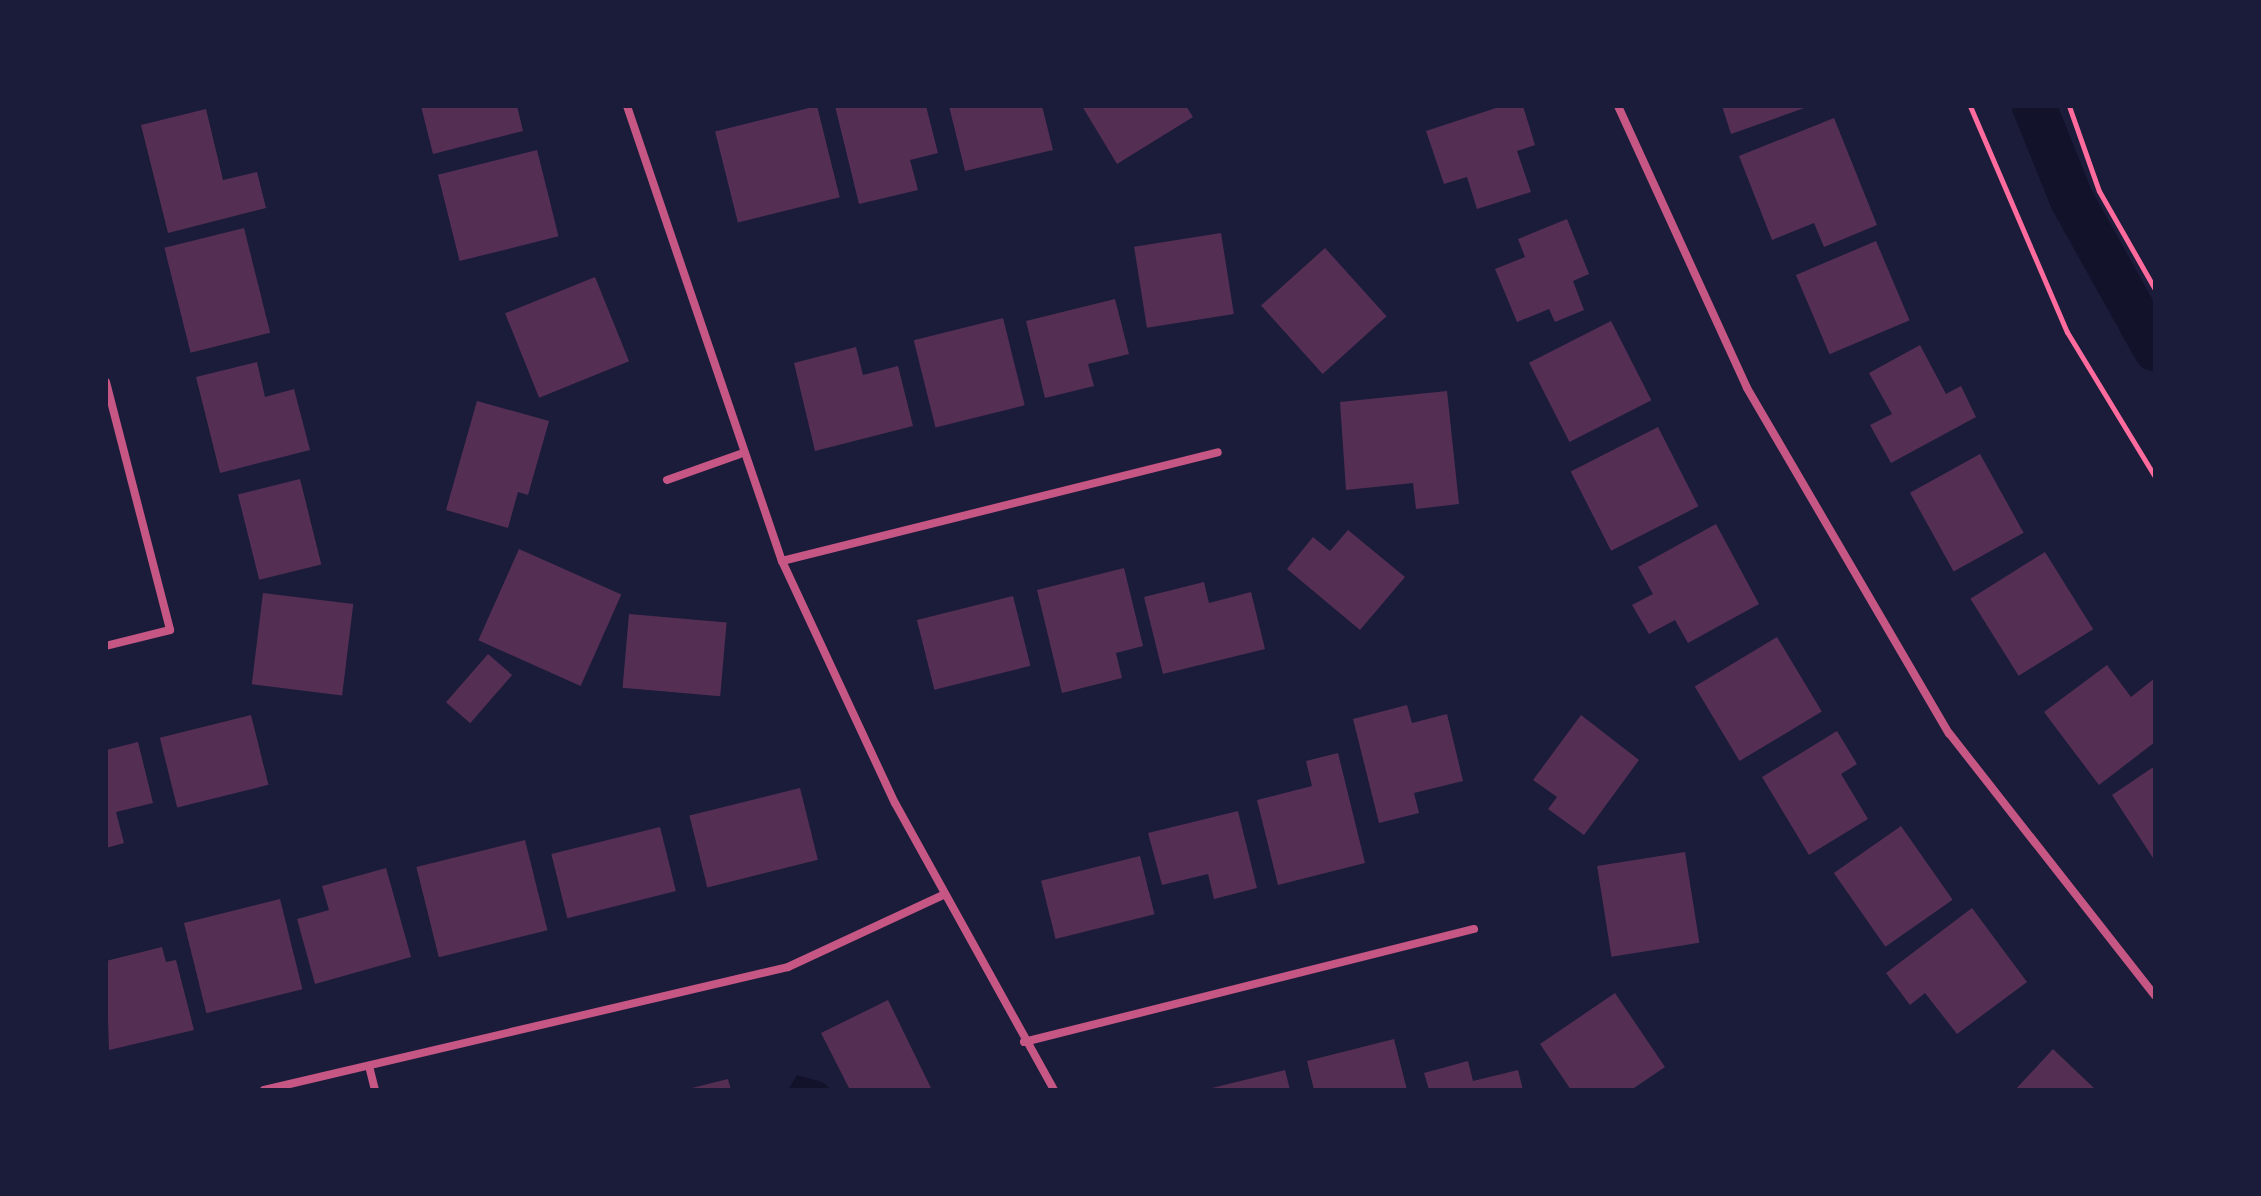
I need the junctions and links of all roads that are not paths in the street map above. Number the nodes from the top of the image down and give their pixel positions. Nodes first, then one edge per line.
1 (627, 106) edge
2 (1618, 106) edge
3 (106, 382) edge
4 (1218, 452) dead end
5 (740, 454) junction
6 (667, 480) dead end
7 (782, 561) junction
8 (106, 646) edge
9 (943, 895) junction
10 (1474, 929) dead end
11 (2155, 996) edge
12 (1024, 1042) junction
13 (369, 1066) junction
14 (264, 1090) edge
15 (375, 1090) edge
16 (1054, 1090) edge

1 - 5 street
2 - 11 street
3 - 8 street
4 - 7 street
5 - 6 street
5 - 7 street
7 - 9 street
9 - 12 street
9 - 13 street
10 - 12 street
12 - 16 street
13 - 14 street
13 - 15 street

